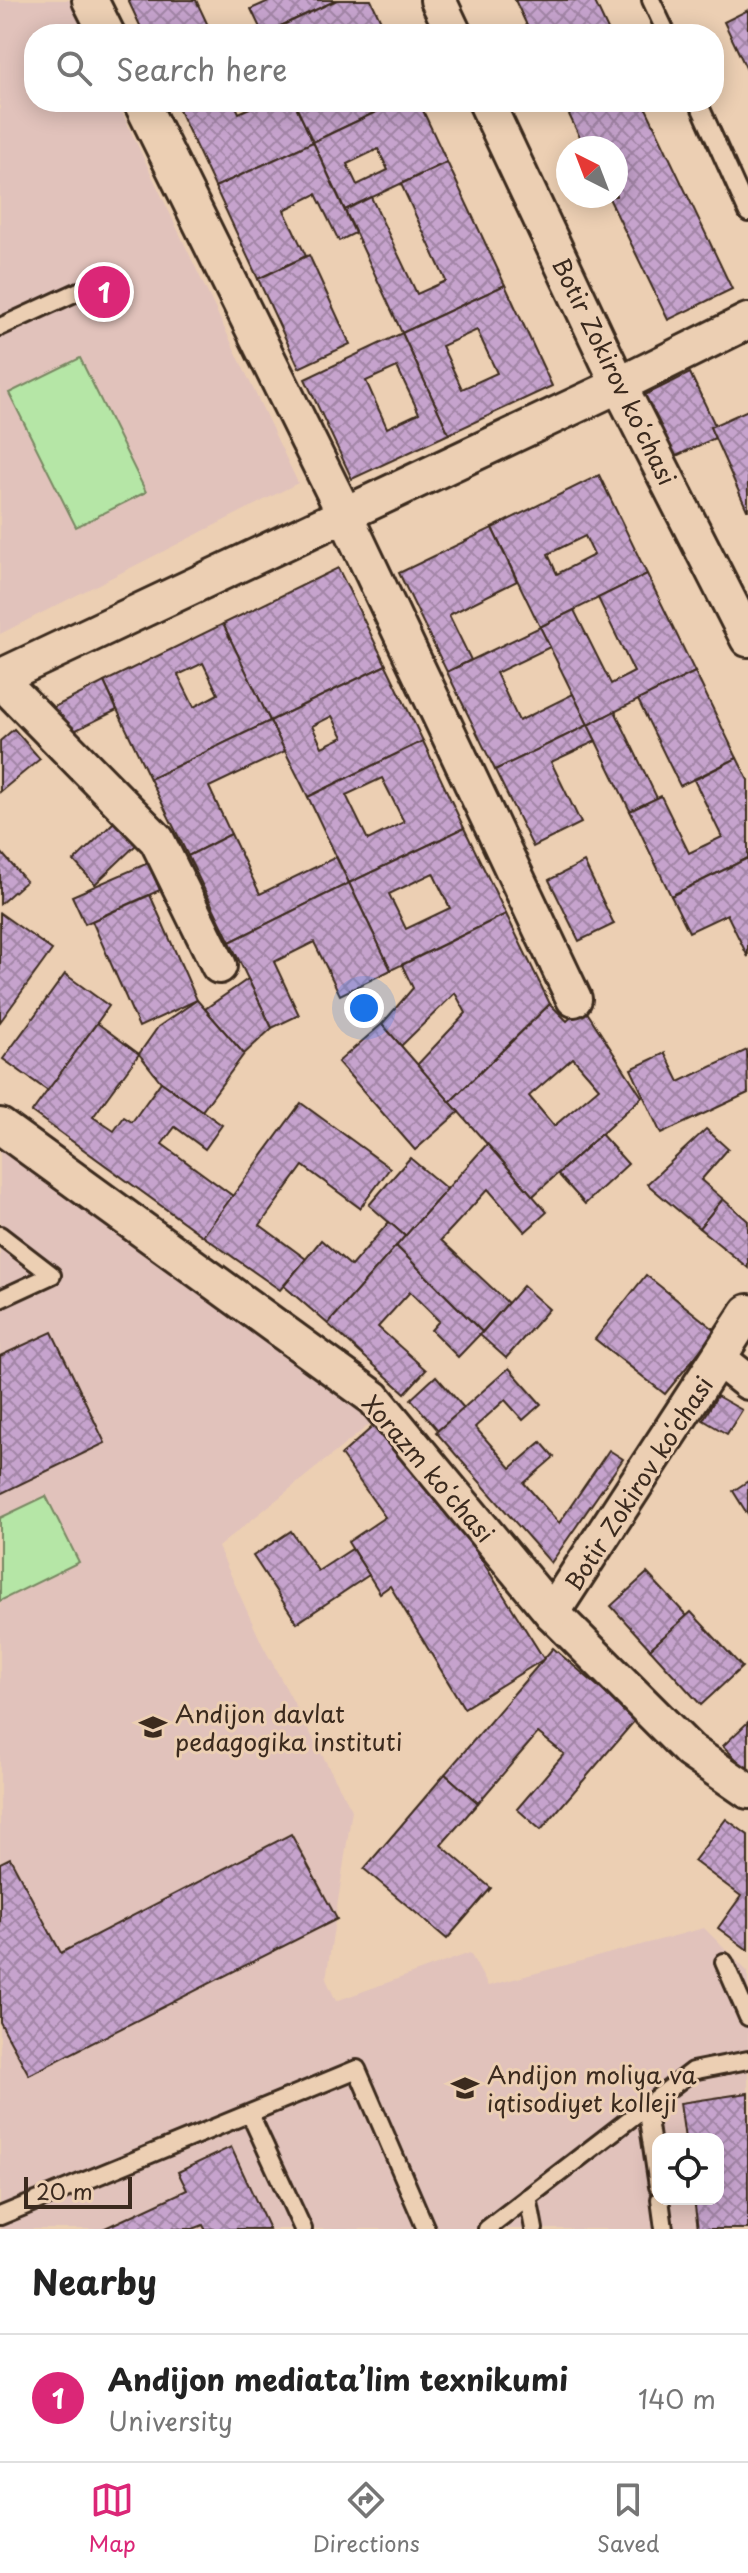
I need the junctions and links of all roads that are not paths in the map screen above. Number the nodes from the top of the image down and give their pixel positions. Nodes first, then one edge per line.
1 (90, 0) edge
2 (438, 0) edge
3 (651, 0) edge
4 (102, 24) edge
5 (449, 24) edge
6 (662, 24) edge
7 (146, 112) edge
8 (491, 112) edge
9 (703, 112) edge
10 (748, 213) edge
11 (79, 291) dead end
12 (748, 321) edge
13 (0, 327) edge
14 (619, 385) junction
15 (345, 515) junction
16 (748, 639) edge
17 (0, 678) edge
18 (219, 966) dead end
19 (574, 999) dead end
20 (0, 1126) edge
21 (0, 1235) edge
22 (0, 1299) edge
23 (748, 1312) edge
24 (719, 1359) junction
25 (748, 1382) edge
26 (552, 1613) junction
27 (748, 1791) edge
28 (724, 1962) dead end
29 (748, 2017) edge
30 (748, 2060) edge
31 (646, 2106) junction
32 (250, 2114) junction
33 (652, 2146) edge
34 (528, 2197) junction
35 (661, 2205) edge
36 (0, 2216) edge
37 (303, 2229) edge
38 (426, 2229) edge
39 (487, 2229) edge
40 (534, 2229) edge
41 (664, 2229) edge

1 - 4 street
2 - 5 street
3 - 6 lane
7 - 15 street
8 - 14 street, Botir Zokirov koʻchasi
9 - 10 lane
11 - 13 lane
12 - 14 street
14 - 15 street
14 - 16 street, Botir Zokirov koʻchasi
15 - 17 street
15 - 19 street
17 - 18 street
20 - 26 street, Xorazm koʻchasi
21 - 22 lane
23 - 24 street, Botir Zokirov koʻchasi
24 - 25 street
24 - 26 street, Botir Zokirov koʻchasi
26 - 27 street, Xorazm koʻchasi
28 - 29 lane
30 - 31 lane
31 - 33 lane
31 - 34 lane
32 - 36 lane
32 - 37 lane
32 - 38 lane
34 - 39 lane
34 - 40 lane
35 - 41 lane

